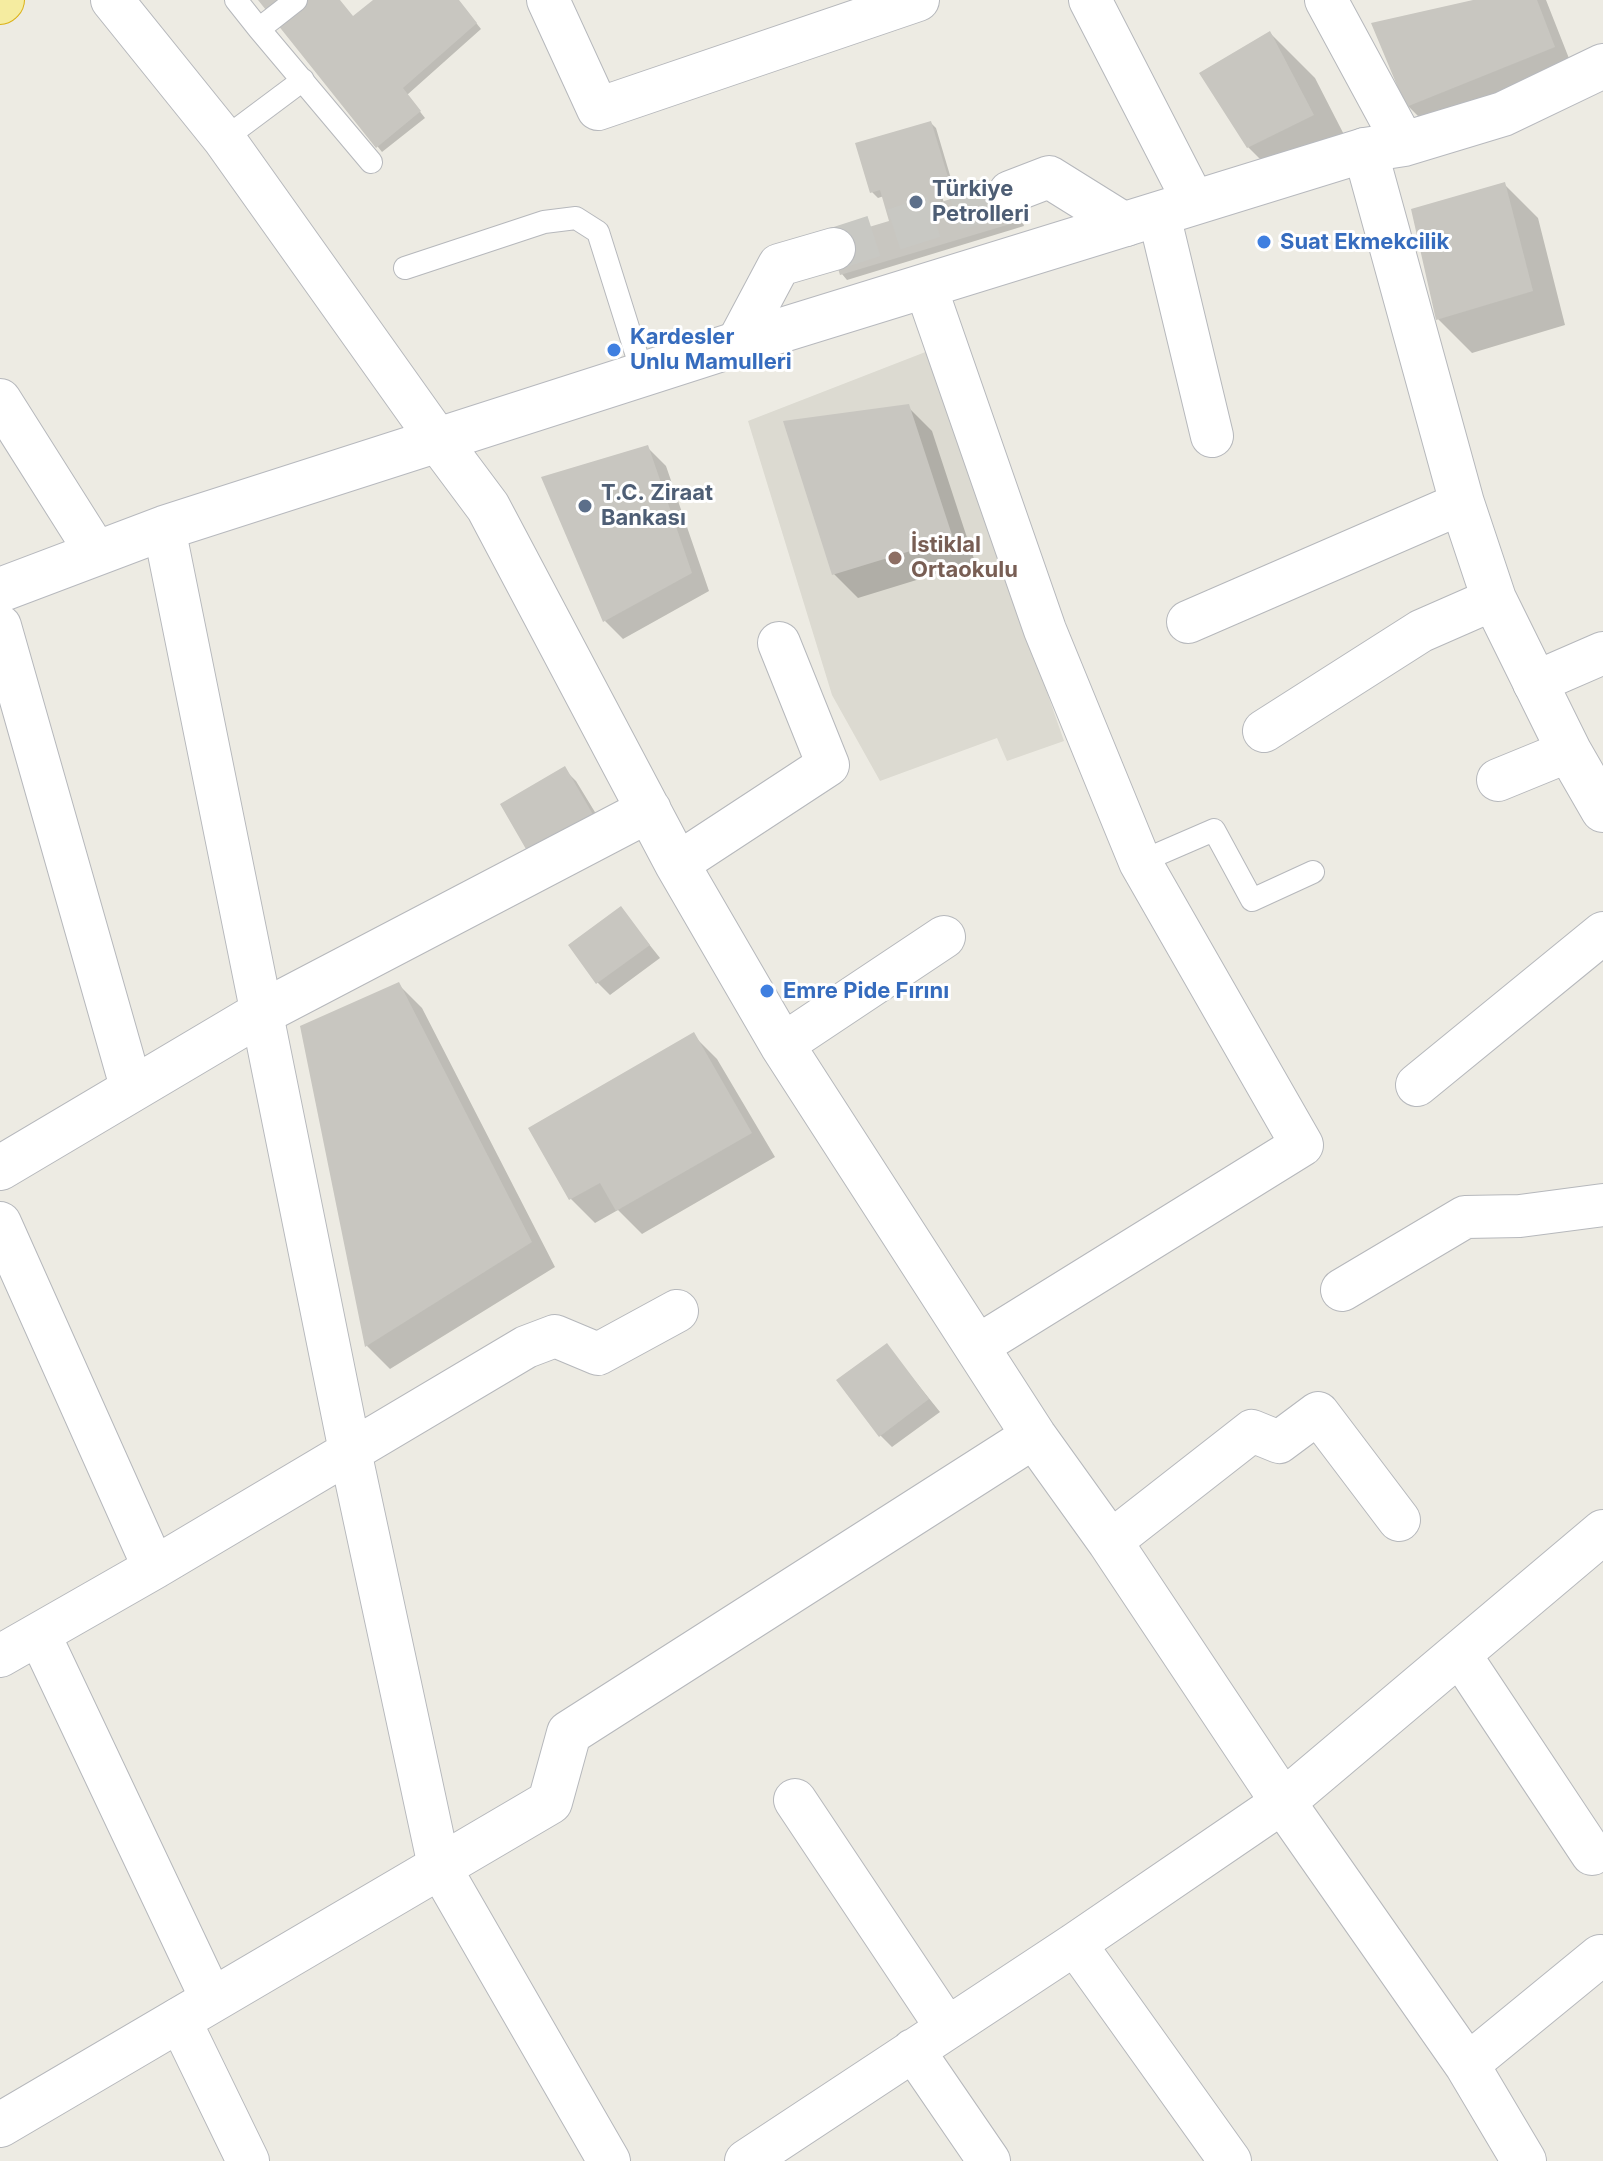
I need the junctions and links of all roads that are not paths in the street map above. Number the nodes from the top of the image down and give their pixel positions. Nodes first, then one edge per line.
1 (112, 0) edge
2 (236, 0) edge
3 (296, 0) edge
4 (548, 0) edge
5 (918, 0) edge
6 (1090, 0) edge
7 (1326, 0) edge
8 (259, 29) junction
9 (1603, 66) edge
10 (303, 80) junction
11 (224, 139) junction
12 (1385, 147) junction
13 (371, 162) dead end
14 (1010, 192) tunnel mouth
15 (1160, 214) junction
16 (834, 249) tunnel mouth
17 (405, 268) dead end
18 (926, 288) junction
19 (737, 344) junction
20 (643, 375) junction
21 (0, 400) edge
22 (1212, 436) dead end
23 (438, 440) junction
24 (1462, 503) junction
25 (164, 528) junction
26 (96, 552) junction
27 (0, 590) edge
28 (1494, 599) junction
29 (1188, 622) dead end
30 (0, 626) edge
31 (779, 643) dead end
32 (1603, 653) edge
33 (1534, 683) junction
34 (1264, 731) dead end
35 (1569, 751) junction
36 (1498, 780) dead end
37 (649, 810) junction
38 (1603, 810) edge
39 (1140, 862) junction
40 (677, 864) junction
41 (1313, 872) dead end
42 (1603, 933) edge
43 (944, 937) dead end
44 (263, 1012) junction
45 (782, 1045) junction
46 (1417, 1085) dead end
47 (132, 1090) junction
48 (0, 1168) edge
49 (1603, 1205) edge
50 (0, 1223) edge
51 (1342, 1290) dead end
52 (677, 1311) dead end
53 (976, 1347) junction
54 (1034, 1436) junction
55 (350, 1451) junction
56 (1399, 1520) dead end
57 (1603, 1532) edge
58 (1110, 1542) junction
59 (154, 1568) junction
60 (39, 1634) junction
61 (1460, 1655) junction
62 (0, 1656) edge
63 (795, 1800) dead end
64 (1283, 1802) junction
65 (1592, 1854) dead end
66 (439, 1866) junction
67 (1075, 1944) junction
68 (1600, 1956) dead end
69 (195, 2010) junction
70 (947, 2028) junction
71 (913, 2050) junction
72 (1467, 2065) junction
73 (0, 2125) edge
74 (248, 2161) edge
75 (609, 2161) edge
76 (746, 2161) edge
77 (989, 2161) edge
78 (1230, 2161) edge
79 (1524, 2161) edge

1 - 11 street
2 - 8 lane
3 - 8 lane
4 - 5 street
6 - 15 street
7 - 12 street
8 - 10 lane
9 - 12 street
10 - 11 lane
10 - 13 lane
11 - 23 street
12 - 15 street
12 - 24 street
14 - 15 street
15 - 18 street
15 - 22 street
16 - 19 street
17 - 20 lane
18 - 19 street
18 - 39 street
19 - 20 street
20 - 23 street
21 - 26 street
23 - 25 street
23 - 37 street
24 - 28 street
24 - 29 street
25 - 26 street
25 - 44 street
26 - 27 street
28 - 33 street
28 - 34 street
30 - 47 street
31 - 40 street
32 - 33 street
33 - 35 street
35 - 36 street
35 - 38 street
37 - 40 street
37 - 44 street
39 - 41 lane
39 - 53 street
40 - 45 street
42 - 46 street
43 - 45 street
44 - 47 street
44 - 55 street
45 - 53 street
47 - 48 street
49 - 51 street
50 - 59 street
52 - 55 street
53 - 54 street
54 - 58 street
54 - 66 street
55 - 59 street
55 - 66 street
56 - 58 street
57 - 61 street
58 - 64 street
59 - 60 street
60 - 62 street
60 - 69 street
61 - 64 street
61 - 65 street
63 - 70 street
64 - 67 street
64 - 72 street
66 - 69 street
66 - 75 street
67 - 70 street
67 - 78 street
68 - 72 street
69 - 73 street
69 - 74 street
70 - 71 street
71 - 76 street
71 - 77 street
72 - 79 street

